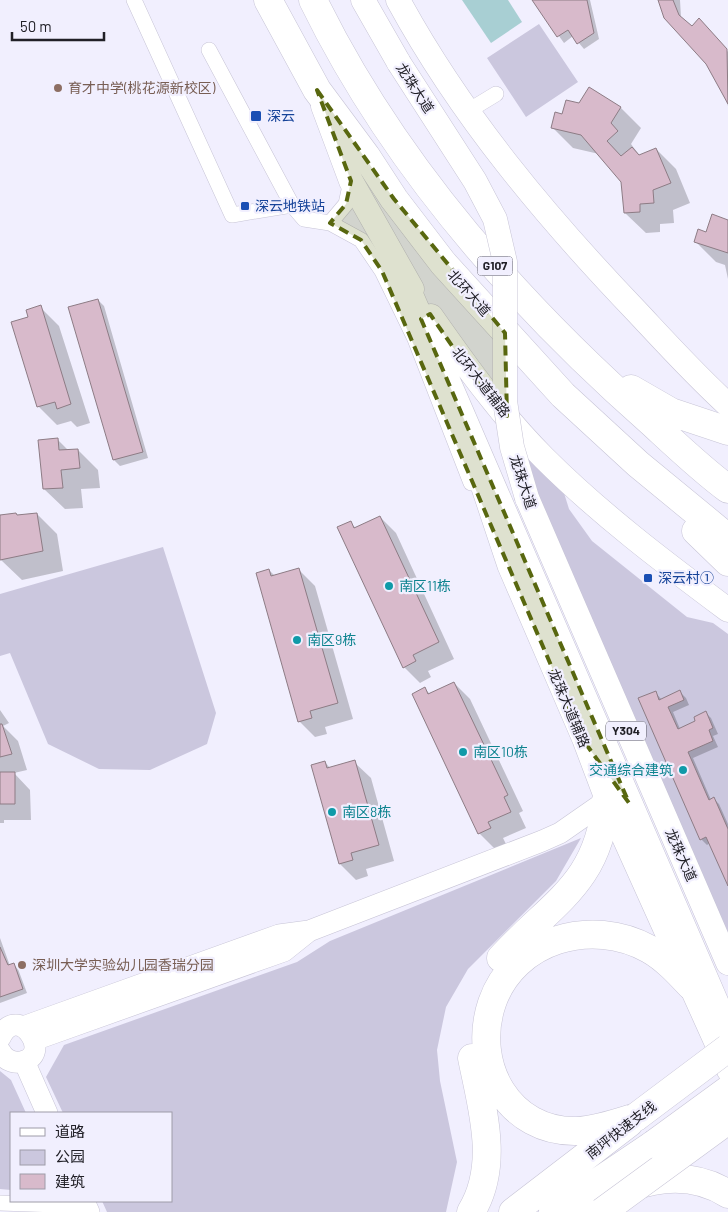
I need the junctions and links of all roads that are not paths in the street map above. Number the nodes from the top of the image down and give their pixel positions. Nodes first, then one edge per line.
1 (134, 0) edge
2 (268, 0) edge
3 (313, 0) edge
4 (363, 0) edge
5 (398, 0) edge
6 (209, 50) dead end
7 (317, 90) junction
8 (496, 94) dead end
9 (468, 111) junction
10 (351, 181) junction
11 (292, 205) junction
12 (330, 223) junction
13 (403, 276) junction
14 (569, 345) junction
15 (441, 365) junction
16 (728, 405) edge
17 (728, 431) edge
18 (638, 464) junction
19 (728, 489) edge
20 (728, 538) edge
21 (728, 562) edge
22 (508, 566) junction
23 (728, 610) edge
24 (583, 740) joint
25 (618, 802) junction
26 (728, 963) edge
27 (691, 986) junction
28 (728, 1029) edge
29 (29, 1033) junction
30 (0, 1036) edge
31 (728, 1048) edge
32 (0, 1051) edge
33 (24, 1061) junction
34 (728, 1072) edge
35 (728, 1090) edge
36 (47, 1112) edge
37 (636, 1118) junction
38 (728, 1120) edge
39 (728, 1194) edge
40 (0, 1203) edge
41 (87, 1206) edge
42 (471, 1212) edge
43 (513, 1212) edge
44 (553, 1212) edge
45 (581, 1212) edge
46 (602, 1212) edge

1 - 11 street
2 - 7 highway, 北环大道 / G107
3 - 14 highway, G107
4 - 26 main road, 龙珠大道 / Y304, bridge
5 - 9 main road
6 - 11 street
7 - 10 main road, 北环大道辅路
7 - 18 highway, 北环大道 / G107
8 - 9 street
9 - 16 main road
10 - 12 street
10 - 13 main road, 北环大道辅路
11 - 12 street
12 - 22 street
13 - 15 main road, 龙珠大道
13 - 23 main road, 北环大道辅路
14 - 17 highway
14 - 19 highway, G107
15 - 22 street, 龙珠大道辅路
15 - 25 main road, 龙珠大道
18 - 20 highway, 北环大道 / G107
18 - 21 highway
22 - 24 street, 龙珠大道辅路
24 - 25 main road
25 - 27 street
25 - 28 main road, 龙珠大道
25 - 29 street
25 - 42 highway
27 - 34 street
27 - 37 highway
29 - 30 street
29 - 33 street
31 - 37 highway, 南坪快速支线, bridge
32 - 33 street
33 - 36 street
35 - 44 highway, 南坪快速支线, bridge
37 - 43 highway, 南坪快速支线
38 - 46 highway, bridge
39 - 45 highway
40 - 41 street

